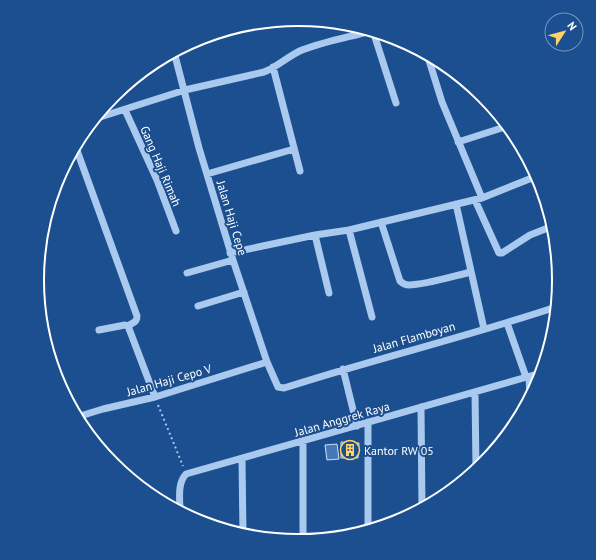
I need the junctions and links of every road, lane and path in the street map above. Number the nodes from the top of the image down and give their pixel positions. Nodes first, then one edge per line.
1 (360, 34) edge
2 (374, 38) edge
3 (176, 58) edge
4 (432, 64) edge
5 (273, 68) junction
6 (185, 90) junction
7 (396, 103) dead end
8 (125, 110) junction
9 (104, 116) edge
10 (502, 128) edge
11 (458, 142) junction
12 (294, 148) junction
13 (79, 152) edge
14 (300, 171) dead end
15 (207, 174) junction
16 (531, 178) edge
17 (478, 199) junction
18 (456, 204) junction
19 (381, 222) junction
20 (547, 228) edge
21 (349, 230) junction
22 (176, 231) dead end
23 (315, 235) junction
24 (231, 256) junction
25 (471, 272) junction
26 (187, 273) dead end
27 (244, 292) junction
28 (330, 293) dead end
29 (198, 306) dead end
30 (550, 309) edge
31 (372, 317) dead end
32 (507, 323) junction
33 (128, 326) junction
34 (484, 329) junction
35 (99, 330) dead end
36 (267, 362) junction
37 (343, 369) junction
38 (534, 375) edge
39 (528, 377) junction
40 (529, 386) edge
41 (278, 387) joint
42 (475, 392) junction
43 (155, 397) junction
44 (421, 408) junction
45 (83, 415) edge
46 (368, 422) junction
47 (357, 426) junction
48 (303, 441) junction
49 (242, 458) junction
50 (476, 462) edge
51 (186, 474) junction
52 (422, 502) edge
53 (180, 505) edge
54 (368, 524) edge
55 (242, 528) edge
56 (303, 534) edge

1 - 5 street
2 - 7 street
3 - 6 street, Jalan Haji Cepe
4 - 11 street
5 - 6 street
5 - 12 street
6 - 8 street
6 - 15 street, Jalan Haji Cepe
8 - 9 street
8 - 22 street, Gang Haji Rimah
10 - 11 street
11 - 17 street
12 - 14 street
12 - 15 street
13 - 33 street
15 - 24 street, Jalan Haji Cepe
16 - 17 street
17 - 18 street
17 - 20 street
18 - 19 street
18 - 25 street
19 - 21 street
19 - 25 street
21 - 23 street
21 - 31 street
23 - 24 street
23 - 28 street
24 - 26 street
24 - 27 street, Jalan Haji Cepe
25 - 34 street
27 - 29 street
27 - 36 street, Jalan Haji Cepe
30 - 32 street, Jalan Flamboyan
32 - 34 street, Jalan Flamboyan
32 - 39 street
33 - 35 street
33 - 43 street
34 - 37 street, Jalan Flamboyan
36 - 41 street, Jalan Haji Cepe
36 - 43 street, Jalan Haji Cepo V
37 - 41 street, Jalan Flamboyan
37 - 47 street
38 - 39 street, Jalan Anggrek Raya
39 - 40 street
39 - 42 street, Jalan Anggrek Raya
42 - 44 street, Jalan Anggrek Raya
42 - 50 street
43 - 45 street, Jalan Haji Cepo V
43 - 51 path
44 - 46 street, Jalan Anggrek Raya
44 - 52 street
46 - 47 street, Jalan Anggrek Raya
46 - 54 street
47 - 48 street, Jalan Anggrek Raya
48 - 49 street, Jalan Anggrek Raya
48 - 56 street
49 - 51 street, Jalan Anggrek Raya
49 - 55 street
51 - 53 street

